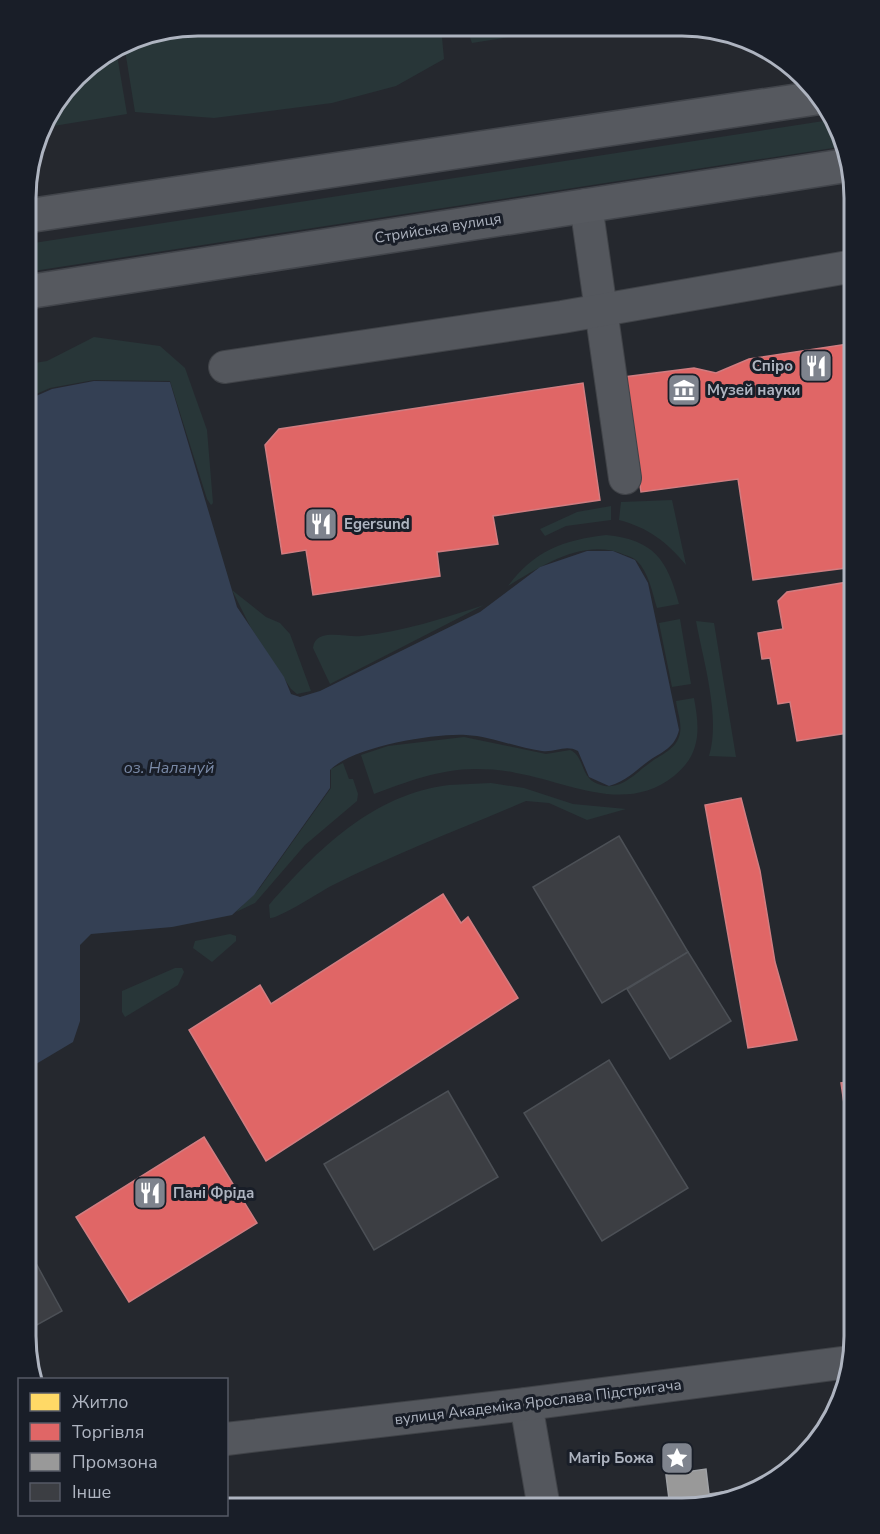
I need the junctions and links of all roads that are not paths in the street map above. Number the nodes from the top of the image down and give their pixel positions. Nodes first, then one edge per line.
1 (810, 99) edge
2 (840, 166) edge
3 (586, 205) junction
4 (36, 215) edge
5 (844, 268) edge
6 (36, 291) edge
7 (602, 310) junction
8 (225, 367) dead end
9 (626, 478) dead end
10 (842, 1363) edge
11 (526, 1404) junction
12 (228, 1438) edge
13 (542, 1498) edge

1 - 4 main road
2 - 3 main road, Стрийська вулиця
3 - 6 main road, Стрийська вулиця
3 - 7 street
5 - 7 street
7 - 8 street
7 - 9 street
10 - 11 street, вулиця Академіка Ярослава Підстригача
11 - 12 street, вулиця Академіка Ярослава Підстригача
11 - 13 street

